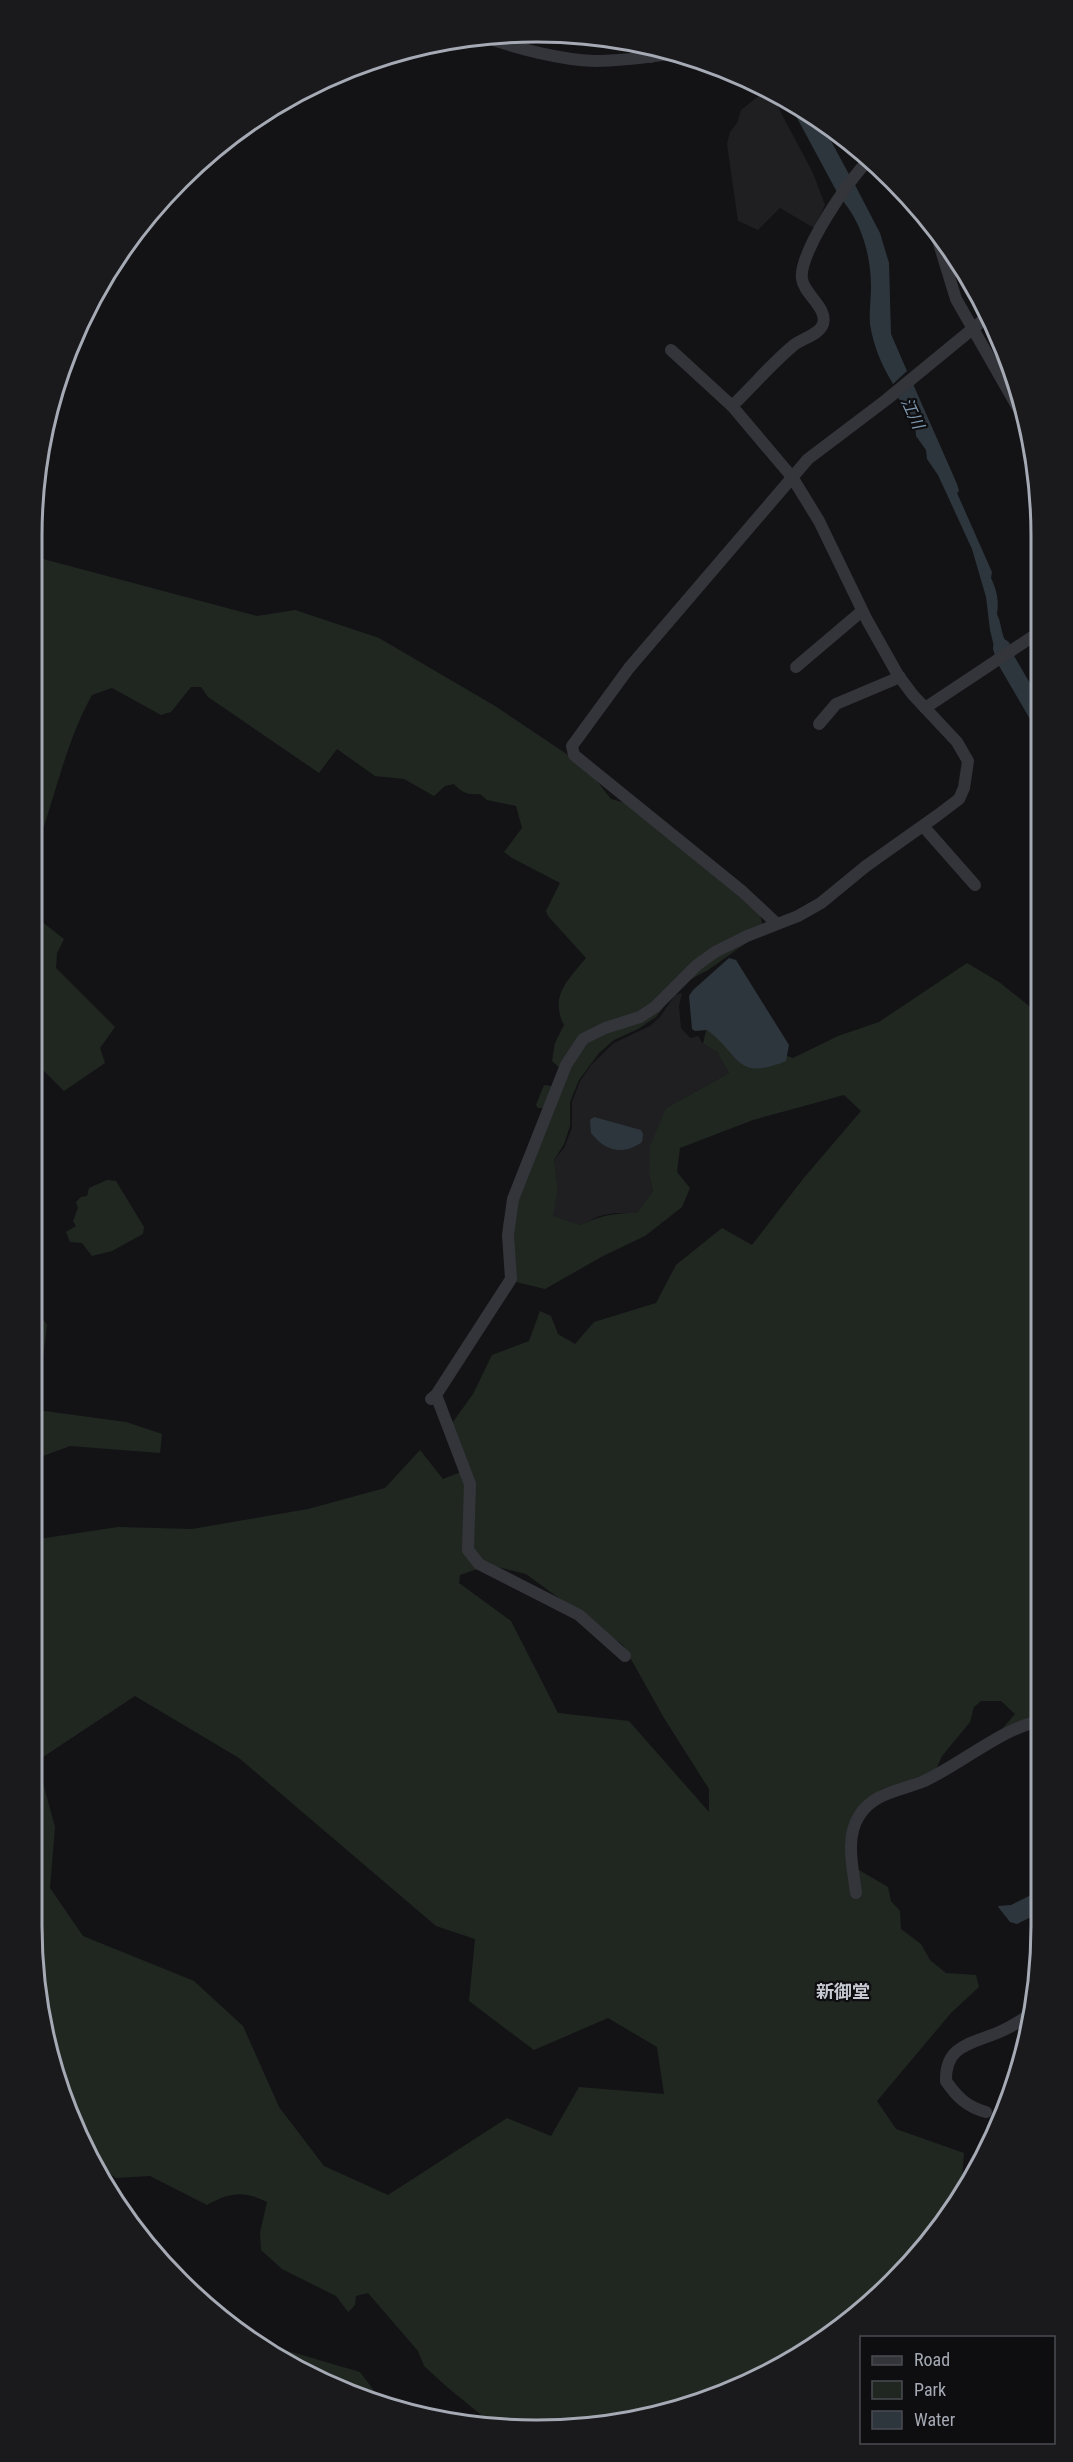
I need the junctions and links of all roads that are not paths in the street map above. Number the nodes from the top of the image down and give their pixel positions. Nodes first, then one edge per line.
1 (501, 43) edge
2 (651, 57) edge
3 (864, 166) edge
4 (942, 254) edge
5 (982, 322) edge
6 (973, 329) junction
7 (671, 350) dead end
8 (1009, 393) edge
9 (732, 406) junction
10 (792, 477) junction
11 (862, 611) junction
12 (1031, 637) edge
13 (796, 667) dead end
14 (900, 677) junction
15 (926, 708) junction
16 (819, 724) dead end
17 (923, 826) junction
18 (975, 885) dead end
19 (777, 923) junction
20 (625, 1656) dead end
21 (1031, 1723) edge
22 (856, 1893) dead end
23 (1021, 2020) edge
24 (986, 2112) dead end

1 - 2 street
3 - 9 street
4 - 6 street
5 - 6 street
6 - 8 street
6 - 10 street
7 - 9 street
9 - 10 street
10 - 11 street
10 - 19 street
11 - 13 street
11 - 14 street
12 - 15 street
14 - 15 street
14 - 16 street
15 - 17 street
17 - 18 street
17 - 19 street
19 - 20 street
21 - 22 street
23 - 24 street

